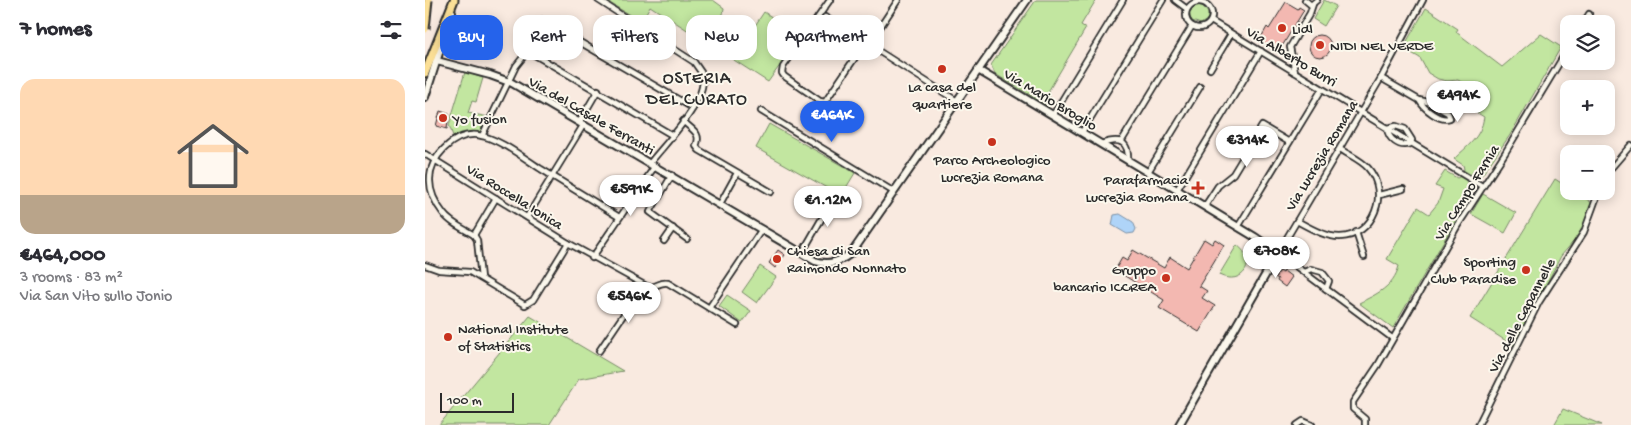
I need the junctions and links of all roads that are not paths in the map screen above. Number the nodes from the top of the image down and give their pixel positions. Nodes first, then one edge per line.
1 (428, 0) edge
2 (433, 0) edge
3 (455, 0) edge
4 (598, 0) edge
5 (830, 0) edge
6 (898, 0) edge
7 (1027, 0) edge
8 (1123, 0) edge
9 (1163, 0) edge
10 (1175, 0) edge
11 (1305, 0) edge
12 (1423, 0) edge
13 (1315, 2) edge
14 (425, 5) edge
15 (1187, 8) junction
16 (819, 15) edge
17 (884, 21) edge
18 (1211, 22) junction
19 (1192, 26) junction
20 (425, 29) edge
21 (1231, 34) junction
22 (583, 44) edge
23 (1261, 52) junction
24 (884, 55) edge
25 (788, 60) edge
26 (856, 60) edge
27 (986, 60) junction
28 (437, 61) junction
29 (1560, 62) edge
30 (1210, 69) dead end
31 (978, 70) junction
32 (1295, 72) junction
33 (425, 73) edge
34 (987, 75) junction
35 (1381, 78) junction
36 (508, 81) junction
37 (1199, 87) dead end
38 (1321, 89) junction
39 (598, 90) junction
40 (425, 97) edge
41 (1419, 100) junction
42 (957, 101) junction
43 (693, 108) junction
44 (761, 111) dead end
45 (1361, 112) junction
46 (1053, 115) junction
47 (683, 121) junction
48 (582, 123) junction
49 (1387, 128) junction
50 (1082, 132) junction
51 (672, 135) junction
52 (483, 136) junction
53 (1121, 142) junction
54 (1289, 142) junction
55 (1411, 143) junction
56 (1101, 144) junction
57 (1631, 145) edge
58 (1340, 149) junction
59 (425, 154) edge
60 (435, 161) junction
61 (1128, 161) junction
62 (653, 164) junction
63 (1615, 164) edge
64 (1148, 172) junction
65 (737, 173) junction
66 (552, 175) junction
67 (672, 175) junction
68 (1482, 186) junction
69 (1403, 189) dead end
70 (1177, 190) junction
71 (771, 192) dead end
72 (837, 192) dead end
73 (894, 192) junction
74 (1379, 195) junction
75 (496, 198) junction
76 (1596, 200) edge
77 (720, 204) junction
78 (1205, 206) junction
79 (527, 217) junction
80 (619, 217) junction
81 (1297, 221) junction
82 (1238, 227) junction
83 (673, 228) junction
84 (762, 229) junction
85 (1356, 232) junction
86 (474, 235) junction
87 (687, 239) dead end
88 (664, 241) dead end
89 (568, 243) junction
90 (802, 253) junction
91 (1279, 253) junction
92 (1364, 257) dead end
93 (592, 258) junction
94 (425, 265) edge
95 (1304, 272) junction
96 (481, 278) junction
97 (643, 286) junction
98 (1326, 289) junction
99 (709, 308) junction
100 (737, 325) dead end
101 (1392, 338) junction
102 (599, 351) dead end
103 (1179, 425) edge
104 (1297, 425) edge
105 (1312, 425) edge
106 (1365, 425) edge
107 (1478, 425) edge

1 - 20 main road, bridge
2 - 14 street
3 - 28 street
3 - 33 main road
4 - 43 street
5 - 16 street
6 - 17 street
7 - 27 street, Via del Casale Ferranti
8 - 46 street
9 - 50 street
10 - 15 street
11 - 13 street
12 - 35 street, Via Lucrezia Romana
13 - 32 street
15 - 18 street
15 - 19 street
18 - 19 street
18 - 21 street, Via Alberto Burri
19 - 53 street
21 - 23 street, Via Alberto Burri
21 - 30 street
22 - 43 street
23 - 32 street, Via Alberto Burri
23 - 70 street
24 - 42 street
25 - 26 street
27 - 31 street, Via del Casale Ferranti
27 - 34 street, Via Mario Broglio
28 - 36 street, Via del Casale Ferranti
28 - 40 street
29 - 68 street, Via Campo Farnia
31 - 34 street, Via Mario Broglio
31 - 42 street, Via del Casale Ferranti
32 - 38 street, Via Alberto Burri
34 - 46 street, Via Mario Broglio
35 - 41 street
35 - 45 street, Via Lucrezia Romana
36 - 39 street
36 - 48 street, Via del Casale Ferranti
36 - 52 street
37 - 64 street
38 - 45 street, Via Alberto Burri
38 - 54 street
39 - 48 street
39 - 51 street
41 - 41 street
42 - 73 street, Via del Casale Ferranti
43 - 47 street
44 - 73 street
45 - 49 street, Via Alberto Burri
45 - 58 street, Via Lucrezia Romana
46 - 50 street, Via Mario Broglio
47 - 51 street
47 - 65 street
48 - 62 street, Via del Casale Ferranti
48 - 66 street
49 - 55 street, Via Alberto Burri
49 - 55 street
49 - 55 street
50 - 56 street, Via Mario Broglio
51 - 62 street
52 - 60 street
52 - 66 street
53 - 56 street, Via Mario Broglio
53 - 61 street
54 - 78 street
54 - 82 street
55 - 68 street
56 - 61 street, Via Mario Broglio
57 - 63 street
58 - 74 street
58 - 81 street, Via Lucrezia Romana
59 - 60 street, Via Roccella Ionica
60 - 75 street, Via Roccella Ionica
60 - 86 street
61 - 64 street, Via Mario Broglio
62 - 67 street, Via del Casale Ferranti
62 - 80 street
64 - 70 street, Via Mario Broglio
65 - 71 street
65 - 77 street
66 - 79 street
66 - 80 street
67 - 77 street, Via del Casale Ferranti
67 - 83 street
68 - 101 street, Via Campo Farnia
69 - 74 street
70 - 78 street, Via Mario Broglio
72 - 90 street
73 - 90 street, Via del Casale Ferranti
74 - 85 street
75 - 79 street, Via Roccella Ionica
75 - 86 street
76 - 107 street, Via delle Capannelle
77 - 84 street, Via del Casale Ferranti
78 - 82 street, Via Mario Broglio
79 - 89 street, Via Roccella Ionica
80 - 93 street
81 - 85 street
81 - 91 street, Via Lucrezia Romana
82 - 91 street, Via Mario Broglio
83 - 87 street
83 - 88 street
84 - 90 street, Via del Casale Ferranti
84 - 99 street
85 - 92 street
86 - 96 street
89 - 93 street, Via Roccella Ionica
89 - 96 street
91 - 95 street
91 - 103 street, Via Lucrezia Romana
93 - 97 street, Via Roccella Ionica
94 - 96 street
95 - 98 street
95 - 98 street
97 - 99 street
97 - 102 street
98 - 101 street
99 - 100 street
101 - 106 street, Via Campo Farnia
104 - 105 street

